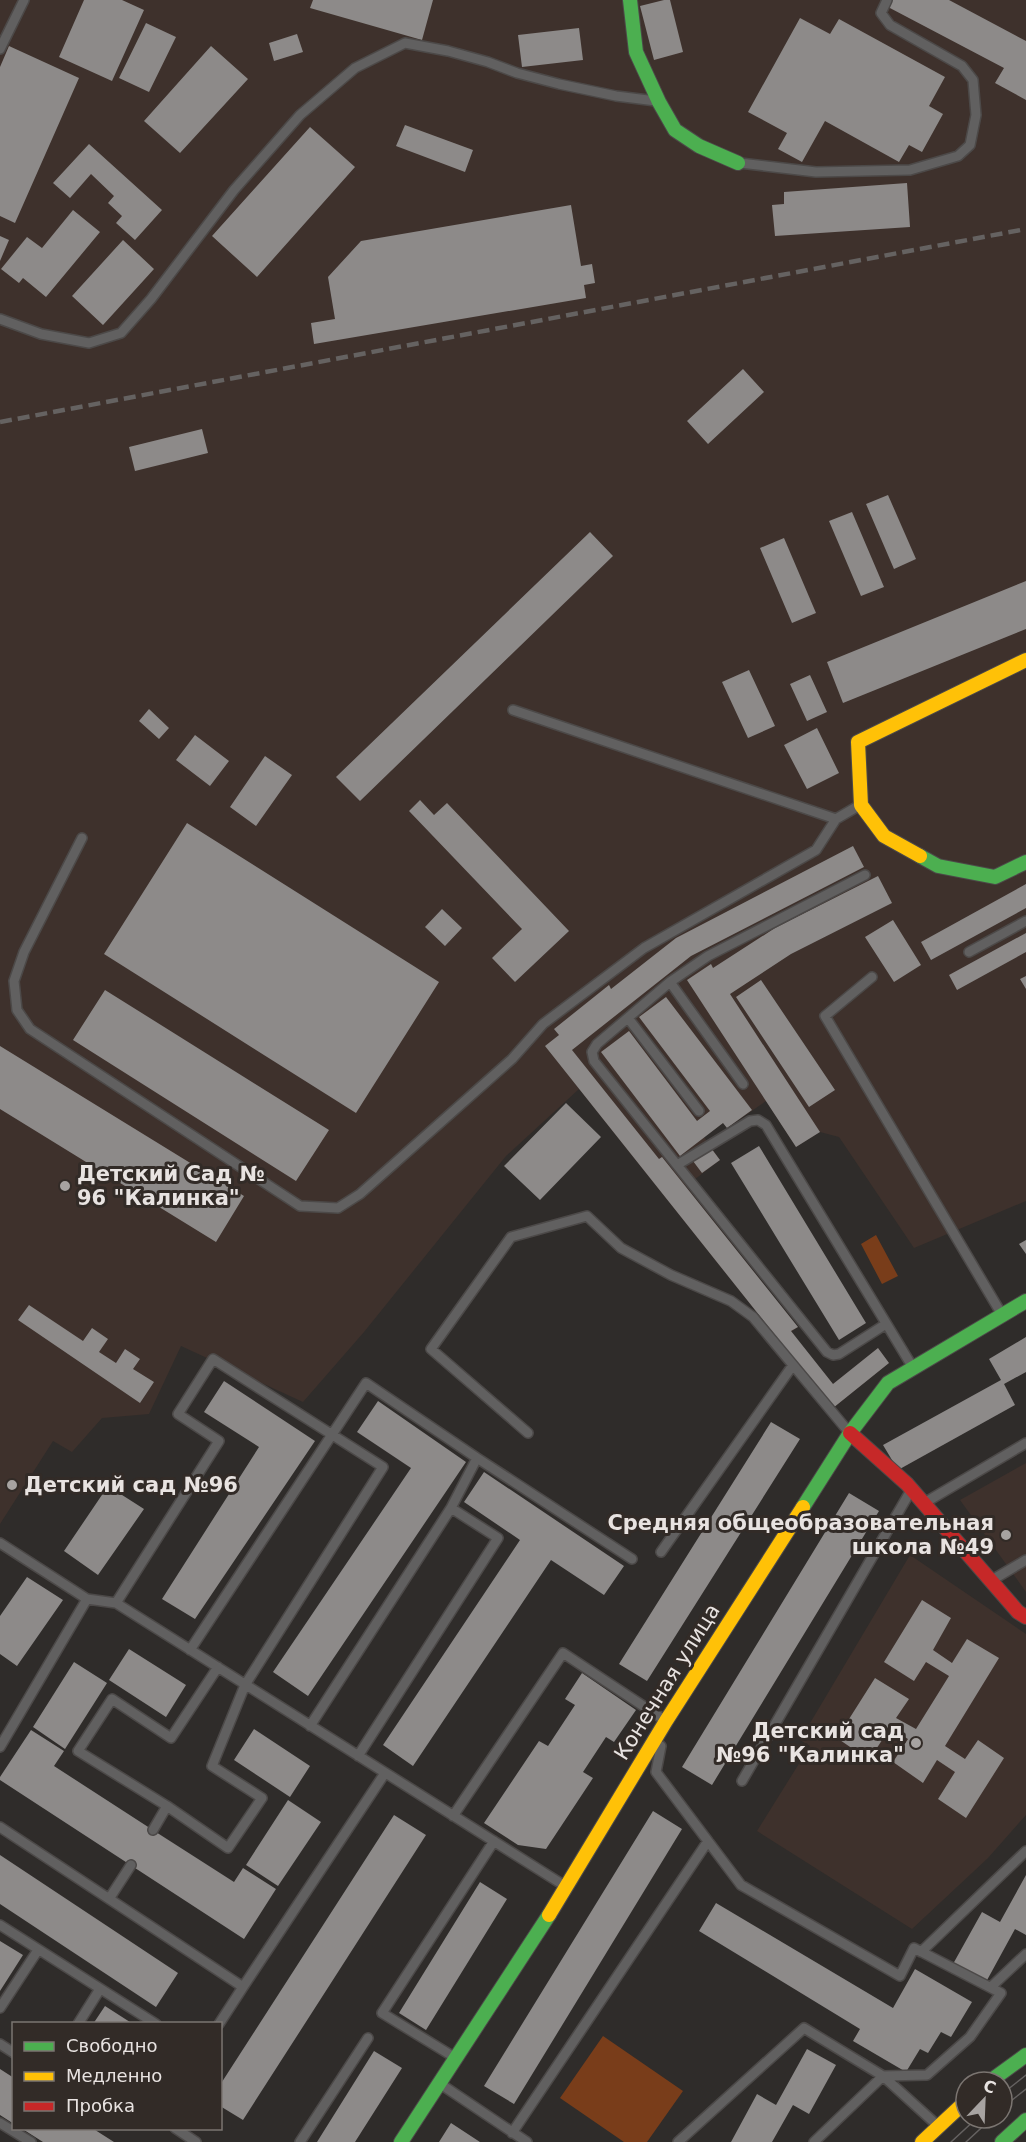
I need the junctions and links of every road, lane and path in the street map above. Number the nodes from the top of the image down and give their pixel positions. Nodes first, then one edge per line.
1 (24, 0) edge
2 (630, 0) edge
3 (887, 0) edge
4 (0, 49) edge
5 (659, 102) junction
6 (738, 163) joint
7 (0, 319) edge
8 (1026, 660) edge
9 (513, 710) dead end
10 (861, 805) junction
11 (836, 819) junction
12 (82, 838) dead end
13 (1026, 862) edge
14 (865, 875) dead end
15 (1026, 921) edge
16 (969, 952) dead end
17 (872, 977) dead end
18 (670, 982) junction
19 (628, 1018) junction
20 (743, 1084) dead end
21 (699, 1111) dead end
22 (677, 1165) junction
23 (1026, 1301) edge
24 (1002, 1315) junction
25 (886, 1324) junction
26 (793, 1365) junction
27 (913, 1368) junction
28 (528, 1433) dead end
29 (850, 1433) junction
30 (332, 1434) junction
31 (1026, 1443) edge
32 (477, 1458) junction
33 (912, 1490) junction
34 (924, 1504) junction
35 (451, 1508) junction
36 (0, 1543) edge
37 (661, 1552) dead end
38 (632, 1559) dead end
39 (1026, 1560) edge
40 (990, 1580) junction
41 (87, 1599) junction
42 (116, 1603) junction
43 (1026, 1617) edge
44 (190, 1650) junction
45 (218, 1667) junction
46 (245, 1685) junction
47 (666, 1721) junction
48 (310, 1726) junction
49 (0, 1747) edge
50 (358, 1756) junction
51 (385, 1773) junction
52 (742, 1781) dead end
53 (167, 1806) junction
54 (453, 1816) junction
55 (0, 1827) edge
56 (153, 1830) dead end
57 (708, 1840) junction
58 (494, 1841) junction
59 (1026, 1851) edge
60 (131, 1865) dead end
61 (567, 1887) junction
62 (109, 1899) junction
63 (0, 1925) edge
64 (38, 1950) junction
65 (921, 1952) junction
66 (1026, 1954) edge
67 (243, 1987) junction
68 (991, 1987) junction
69 (100, 1989) junction
70 (0, 2008) edge
71 (79, 2022) edge
72 (153, 2022) edge
73 (220, 2022) edge
74 (368, 2038) dead end
75 (1026, 2055) edge
76 (456, 2058) junction
77 (1005, 2070) edge
78 (883, 2076) junction
79 (439, 2083) junction
80 (954, 2112) edge
81 (1026, 2120) edge
82 (0, 2123) edge
83 (938, 2127) junction
84 (178, 2130) edge
85 (512, 2133) junction
86 (31, 2142) edge
87 (196, 2142) edge
88 (300, 2142) edge
89 (401, 2142) edge
90 (527, 2142) edge
91 (678, 2142) edge
92 (814, 2142) edge
93 (922, 2142) edge
94 (1002, 2142) edge

1 - 4 lane
2 - 5 street
3 - 6 lane
5 - 6 street
5 - 7 lane
8 - 10 street
9 - 11 lane
10 - 11 lane
10 - 13 street
11 - 12 lane
14 - 18 lane
15 - 16 lane
17 - 24 lane
18 - 19 lane
18 - 20 lane
19 - 21 lane
19 - 22 lane
22 - 25 lane
22 - 25 lane
23 - 24 street, Конечная улица
24 - 27 street, Конечная улица
25 - 27 lane
26 - 28 lane
26 - 29 lane
26 - 37 lane
27 - 29 street, Конечная улица
29 - 33 street
29 - 47 street, Конечная улица
30 - 32 lane
30 - 42 lane
30 - 44 lane
30 - 46 lane
31 - 34 lane
32 - 35 lane
32 - 38 lane
33 - 34 street
33 - 52 lane
34 - 40 street
35 - 48 lane
35 - 50 lane
36 - 41 lane
39 - 40 lane
40 - 43 street
41 - 42 lane
41 - 49 lane
42 - 44 lane
44 - 45 lane
45 - 46 lane
45 - 53 lane
46 - 48 lane
46 - 53 lane
47 - 54 lane
47 - 57 lane
47 - 61 street, Конечная улица
48 - 50 lane
50 - 51 lane
51 - 54 lane
51 - 67 lane
53 - 56 lane
54 - 58 lane
55 - 62 lane
57 - 65 lane
57 - 85 lane
58 - 61 lane
58 - 76 lane
59 - 65 lane
60 - 62 lane
61 - 76 street, Конечная улица
62 - 67 lane
63 - 64 lane
64 - 69 lane
64 - 70 lane
65 - 68 lane
66 - 68 lane
67 - 73 lane
68 - 78 lane
69 - 71 lane
69 - 72 lane
74 - 88 lane
75 - 77 street
76 - 79 street, Конечная улица
78 - 83 lane
78 - 91 lane
78 - 92 lane
79 - 85 lane
79 - 89 street, Конечная улица
80 - 83 street
81 - 94 street
82 - 86 lane
83 - 93 street
84 - 87 lane
85 - 90 lane

